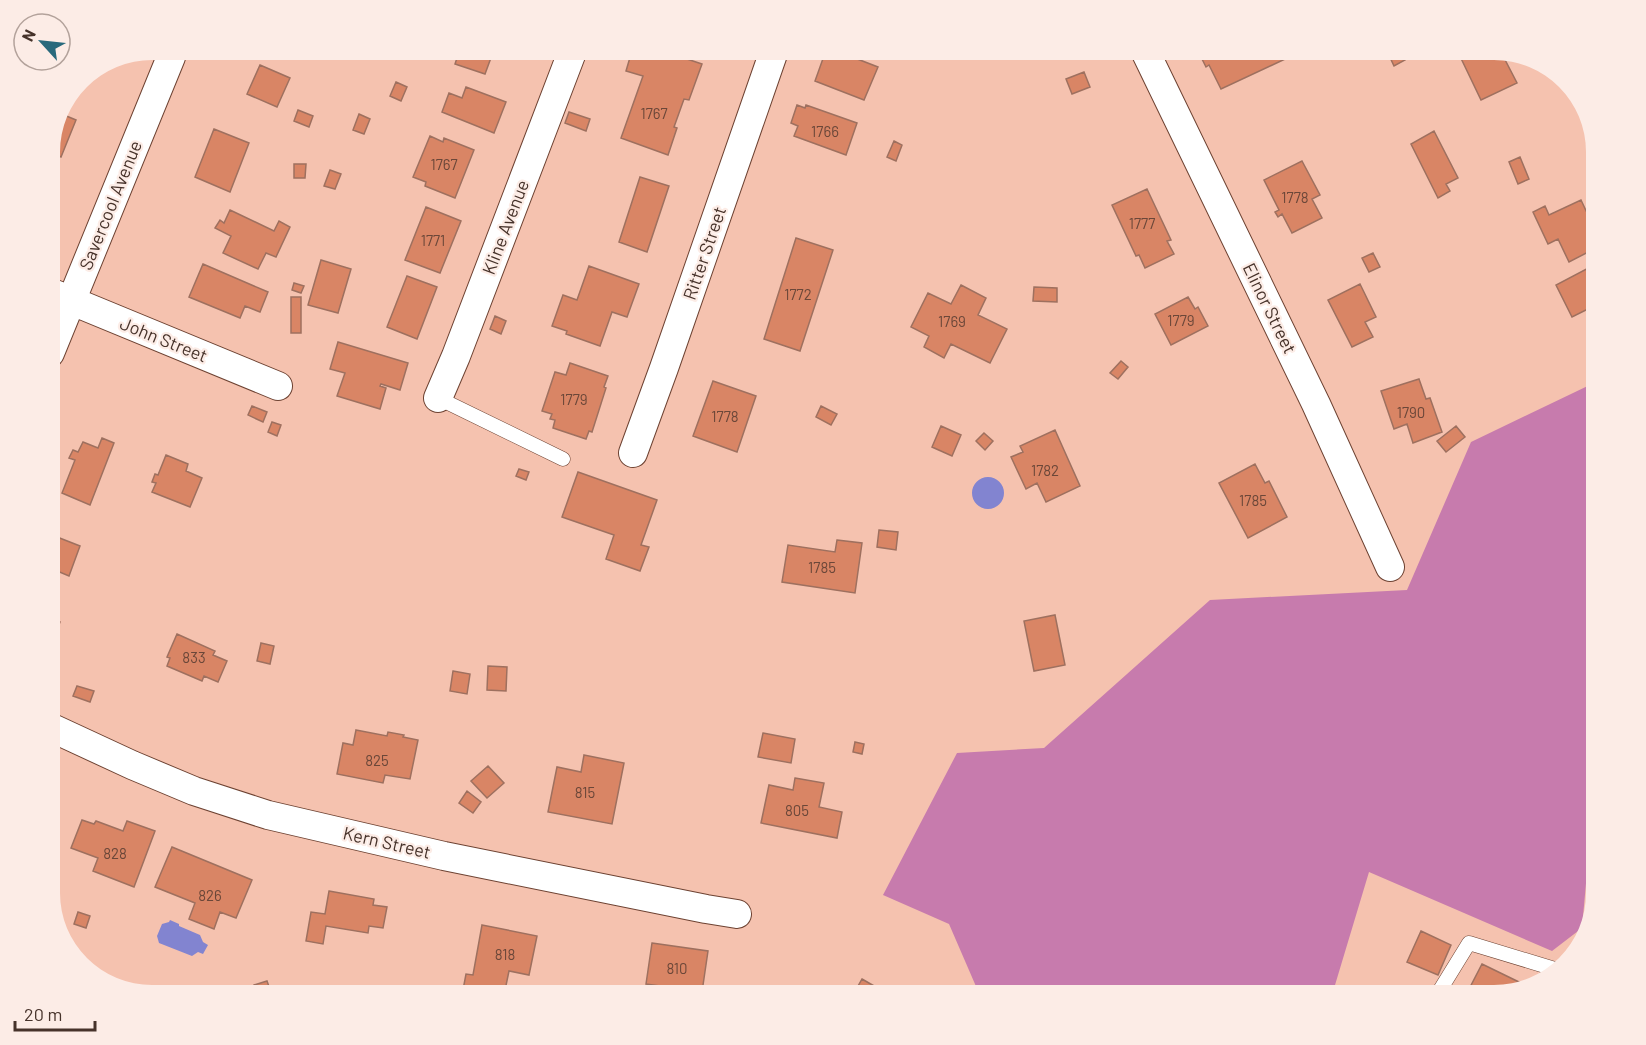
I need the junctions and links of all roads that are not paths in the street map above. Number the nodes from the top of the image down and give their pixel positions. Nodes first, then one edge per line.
1 (170, 60) edge
2 (569, 60) edge
3 (771, 60) edge
4 (1148, 60) edge
5 (60, 296) edge
6 (278, 386) dead end
7 (438, 399) joint
8 (633, 453) dead end
9 (563, 459) dead end
10 (1389, 567) dead end
11 (60, 732) edge
12 (736, 914) dead end
13 (1548, 967) edge
14 (1444, 985) edge

1 - 5 street, Savercool Avenue
2 - 7 street, Kline Avenue
3 - 8 street, Ritter Street
4 - 10 street, Elinor Street
5 - 6 street, John Street
7 - 9 lane
11 - 12 street, Kern Street
13 - 14 lane

